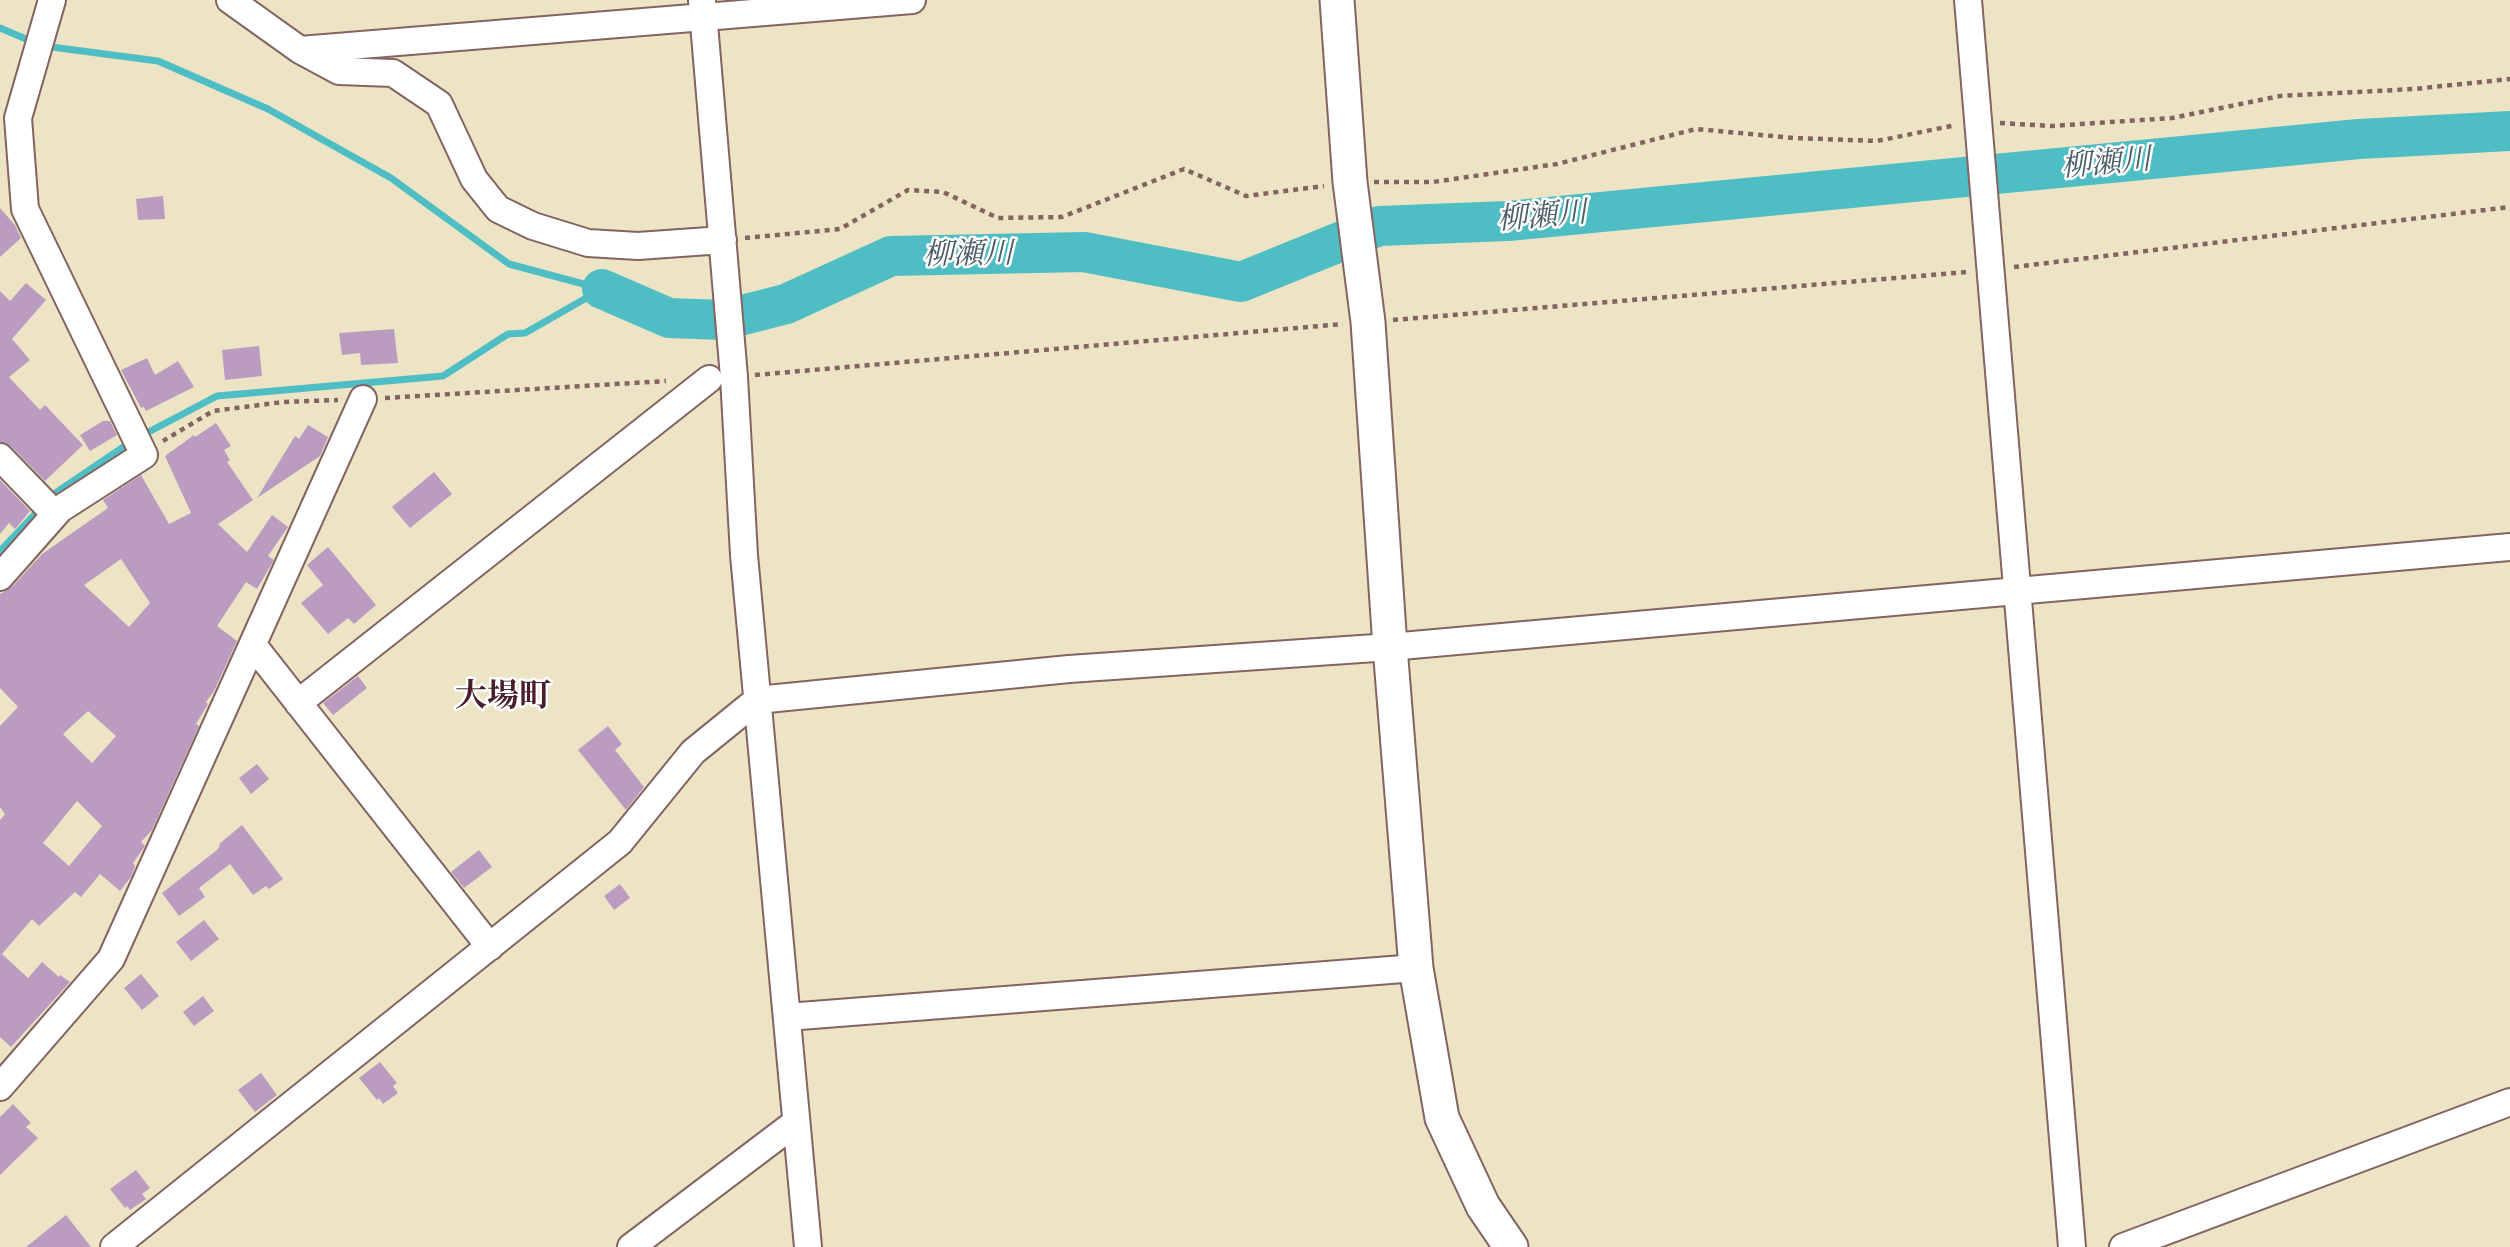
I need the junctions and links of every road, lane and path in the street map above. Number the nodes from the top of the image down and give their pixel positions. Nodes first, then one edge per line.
1 (52, 0) edge
2 (230, 0) edge
3 (912, 0) edge
4 (1337, 0) edge
5 (1968, 0) edge
6 (703, 8) edge
7 (300, 50) junction
8 (2510, 79) edge
9 (20, 111) junction
10 (1978, 121) junction
11 (0, 143) edge
12 (1350, 182) junction
13 (2510, 207) edge
14 (723, 245) junction
15 (1990, 270) junction
16 (1368, 322) junction
17 (726, 374) junction
18 (668, 381) dead end
19 (363, 399) junction
20 (139, 444) junction
21 (0, 457) edge
22 (54, 514) junction
23 (2510, 547) edge
24 (0, 577) edge
25 (2017, 591) junction
26 (253, 645) junction
27 (1390, 647) junction
28 (757, 700) junction
29 (298, 703) junction
30 (490, 947) junction
31 (1416, 968) junction
32 (787, 1017) junction
33 (0, 1087) edge
34 (2510, 1102) edge
35 (795, 1123) junction
36 (114, 1247) edge
37 (631, 1247) edge
38 (808, 1247) edge
39 (1511, 1247) edge
40 (2072, 1247) edge
41 (2123, 1247) edge

1 - 9 street
2 - 7 street
3 - 6 street
4 - 12 street
5 - 10 street
6 - 7 street
6 - 14 street
7 - 14 street
8 - 10 path
9 - 11 street
9 - 20 street
10 - 12 path
10 - 15 street
12 - 14 path
12 - 16 street
13 - 15 path
14 - 17 street
15 - 16 path
15 - 25 street
16 - 17 path
16 - 27 street
17 - 28 street
17 - 29 street
18 - 19 path
19 - 20 path
19 - 26 street
20 - 22 street
21 - 22 street
22 - 24 street
23 - 25 street
25 - 27 street
25 - 40 street
26 - 29 street
26 - 33 street
27 - 28 street
27 - 31 street
28 - 30 street
28 - 32 street
29 - 30 street
30 - 36 street
31 - 32 street
31 - 39 street
32 - 35 street
34 - 41 street
35 - 37 street
35 - 38 street

